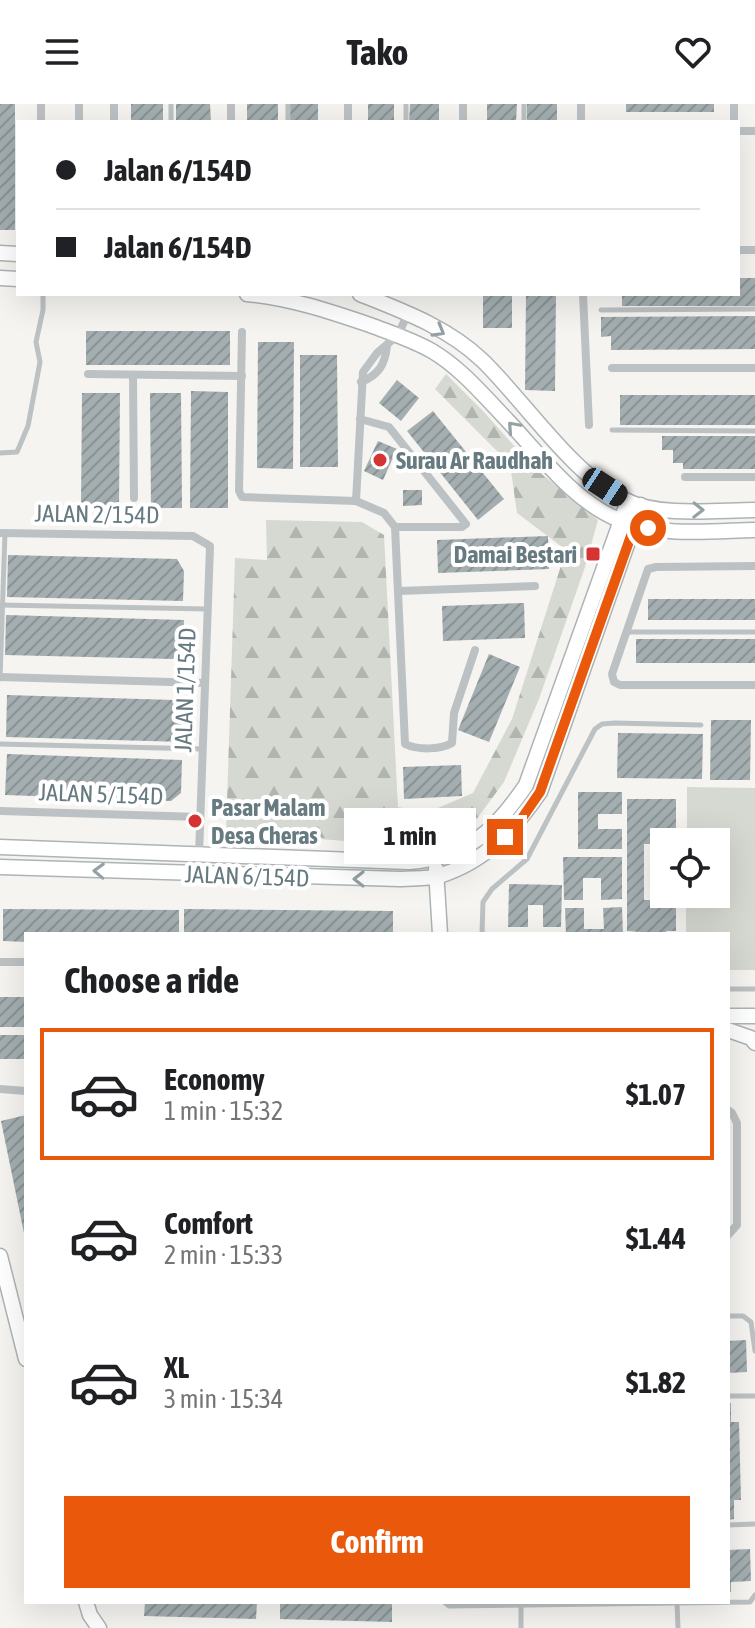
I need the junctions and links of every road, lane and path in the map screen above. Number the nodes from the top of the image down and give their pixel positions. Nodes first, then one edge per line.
1 (43, 296) edge
2 (259, 296) edge
3 (365, 296) edge
4 (583, 296) edge
5 (755, 309) edge
6 (601, 310) dead end
7 (408, 313) junction
8 (242, 332) dead end
9 (393, 341) junction
10 (612, 368) dead end
11 (755, 368) edge
12 (88, 374) dead end
13 (133, 375) junction
14 (242, 376) junction
15 (360, 419) junction
16 (589, 425) dead end
17 (612, 430) dead end
18 (755, 431) edge
19 (0, 453) edge
20 (685, 477) dead end
21 (755, 477) edge
22 (134, 498) dead end
23 (356, 501) junction
24 (634, 503) junction
25 (755, 510) edge
26 (627, 526) junction
27 (395, 527) junction
28 (755, 530) edge
29 (2, 533) edge
30 (193, 536) joint
31 (755, 566) edge
32 (535, 586) dead end
33 (399, 591) junction
34 (1, 605) edge
35 (207, 609) junction
36 (626, 632) junction
37 (755, 632) edge
38 (475, 650) dead end
39 (0, 678) edge
40 (205, 683) junction
41 (755, 685) edge
42 (701, 725) dead end
43 (0, 744) edge
44 (203, 749) junction
45 (0, 811) edge
46 (200, 817) junction
47 (0, 847) edge
48 (199, 855) junction
49 (436, 860) junction
50 (0, 867) edge
51 (455, 868) junction
52 (198, 874) junction
53 (437, 877) junction
54 (400, 879) junction
55 (438, 896) junction
56 (440, 932) edge
57 (482, 932) edge
58 (0, 962) edge
59 (24, 962) edge
60 (730, 989) edge
61 (755, 989) edge
62 (730, 1016) edge
63 (755, 1016) edge
64 (755, 1028) edge
65 (730, 1029) edge
66 (730, 1030) edge
67 (755, 1043) edge
68 (0, 1089) edge
69 (24, 1091) edge
70 (730, 1113) edge
71 (730, 1233) edge
72 (0, 1256) edge
73 (2, 1274) edge
74 (730, 1316) edge
75 (755, 1351) edge
76 (24, 1352) edge
77 (730, 1396) edge
78 (755, 1396) edge
79 (755, 1524) edge
80 (730, 1525) edge
81 (755, 1595) edge
82 (730, 1602) edge
83 (87, 1604) edge
84 (446, 1604) edge
85 (599, 1604) edge
86 (677, 1604) edge
87 (521, 1605) junction
88 (99, 1628) edge
89 (521, 1628) edge
90 (678, 1628) edge

1 - 19 lane
2 - 9 street
3 - 7 street
4 - 16 street
5 - 6 lane
7 - 9 street
7 -> 24 street
8 - 14 street
9 - 15 street
26 -> 9 street
10 - 11 street
12 - 13 street
13 - 14 street
13 - 22 street
14 - 23 street
15 - 23 street
15 - 27 street
17 - 18 lane
20 - 21 street
23 - 27 street
24 -> 25 street
24 - 26 street, JALAN 6/154D
26 - 28 street
26 - 49 street, JALAN 6/154D
26 - 51 street, JALAN 6/154D
27 - 33 street
29 - 30 street, JALAN 2/154D
29 - 34 lane
30 - 35 street, JALAN 1/154D
31 - 36 street
32 - 33 street
33 - 38 street
34 - 35 lane
34 - 39 lane
35 - 40 street, JALAN 1/154D
36 - 37 lane
36 - 41 street
39 - 40 street
40 - 44 street, JALAN 1/154D
42 - 57 lane
43 - 44 lane
44 - 46 street, JALAN 1/154D
45 - 46 street, JALAN 5/154D
46 - 48 street, JALAN 1/154D
47 - 48 street, JALAN 6/154D
48 - 49 street, JALAN 6/154D
48 - 52 street
49 - 53 street
52 -> 50 street, JALAN 6/154D
51 - 53 street, JALAN 6/154D
51 - 55 street
54 -> 52 street, JALAN 6/154D
53 - 54 street, JALAN 6/154D
53 - 55 street
54 - 55 street
55 - 56 street
58 - 59 street
60 - 61 lane
62 - 63 street
64 - 65 street
66 - 67 street
68 - 69 street
70 - 71 street
72 - 73 street
73 - 76 street
74 - 75 lane
77 - 78 lane
79 - 80 lane
81 - 82 lane
83 - 88 street
84 - 87 lane
85 - 87 lane
86 - 90 lane
87 - 89 lane

